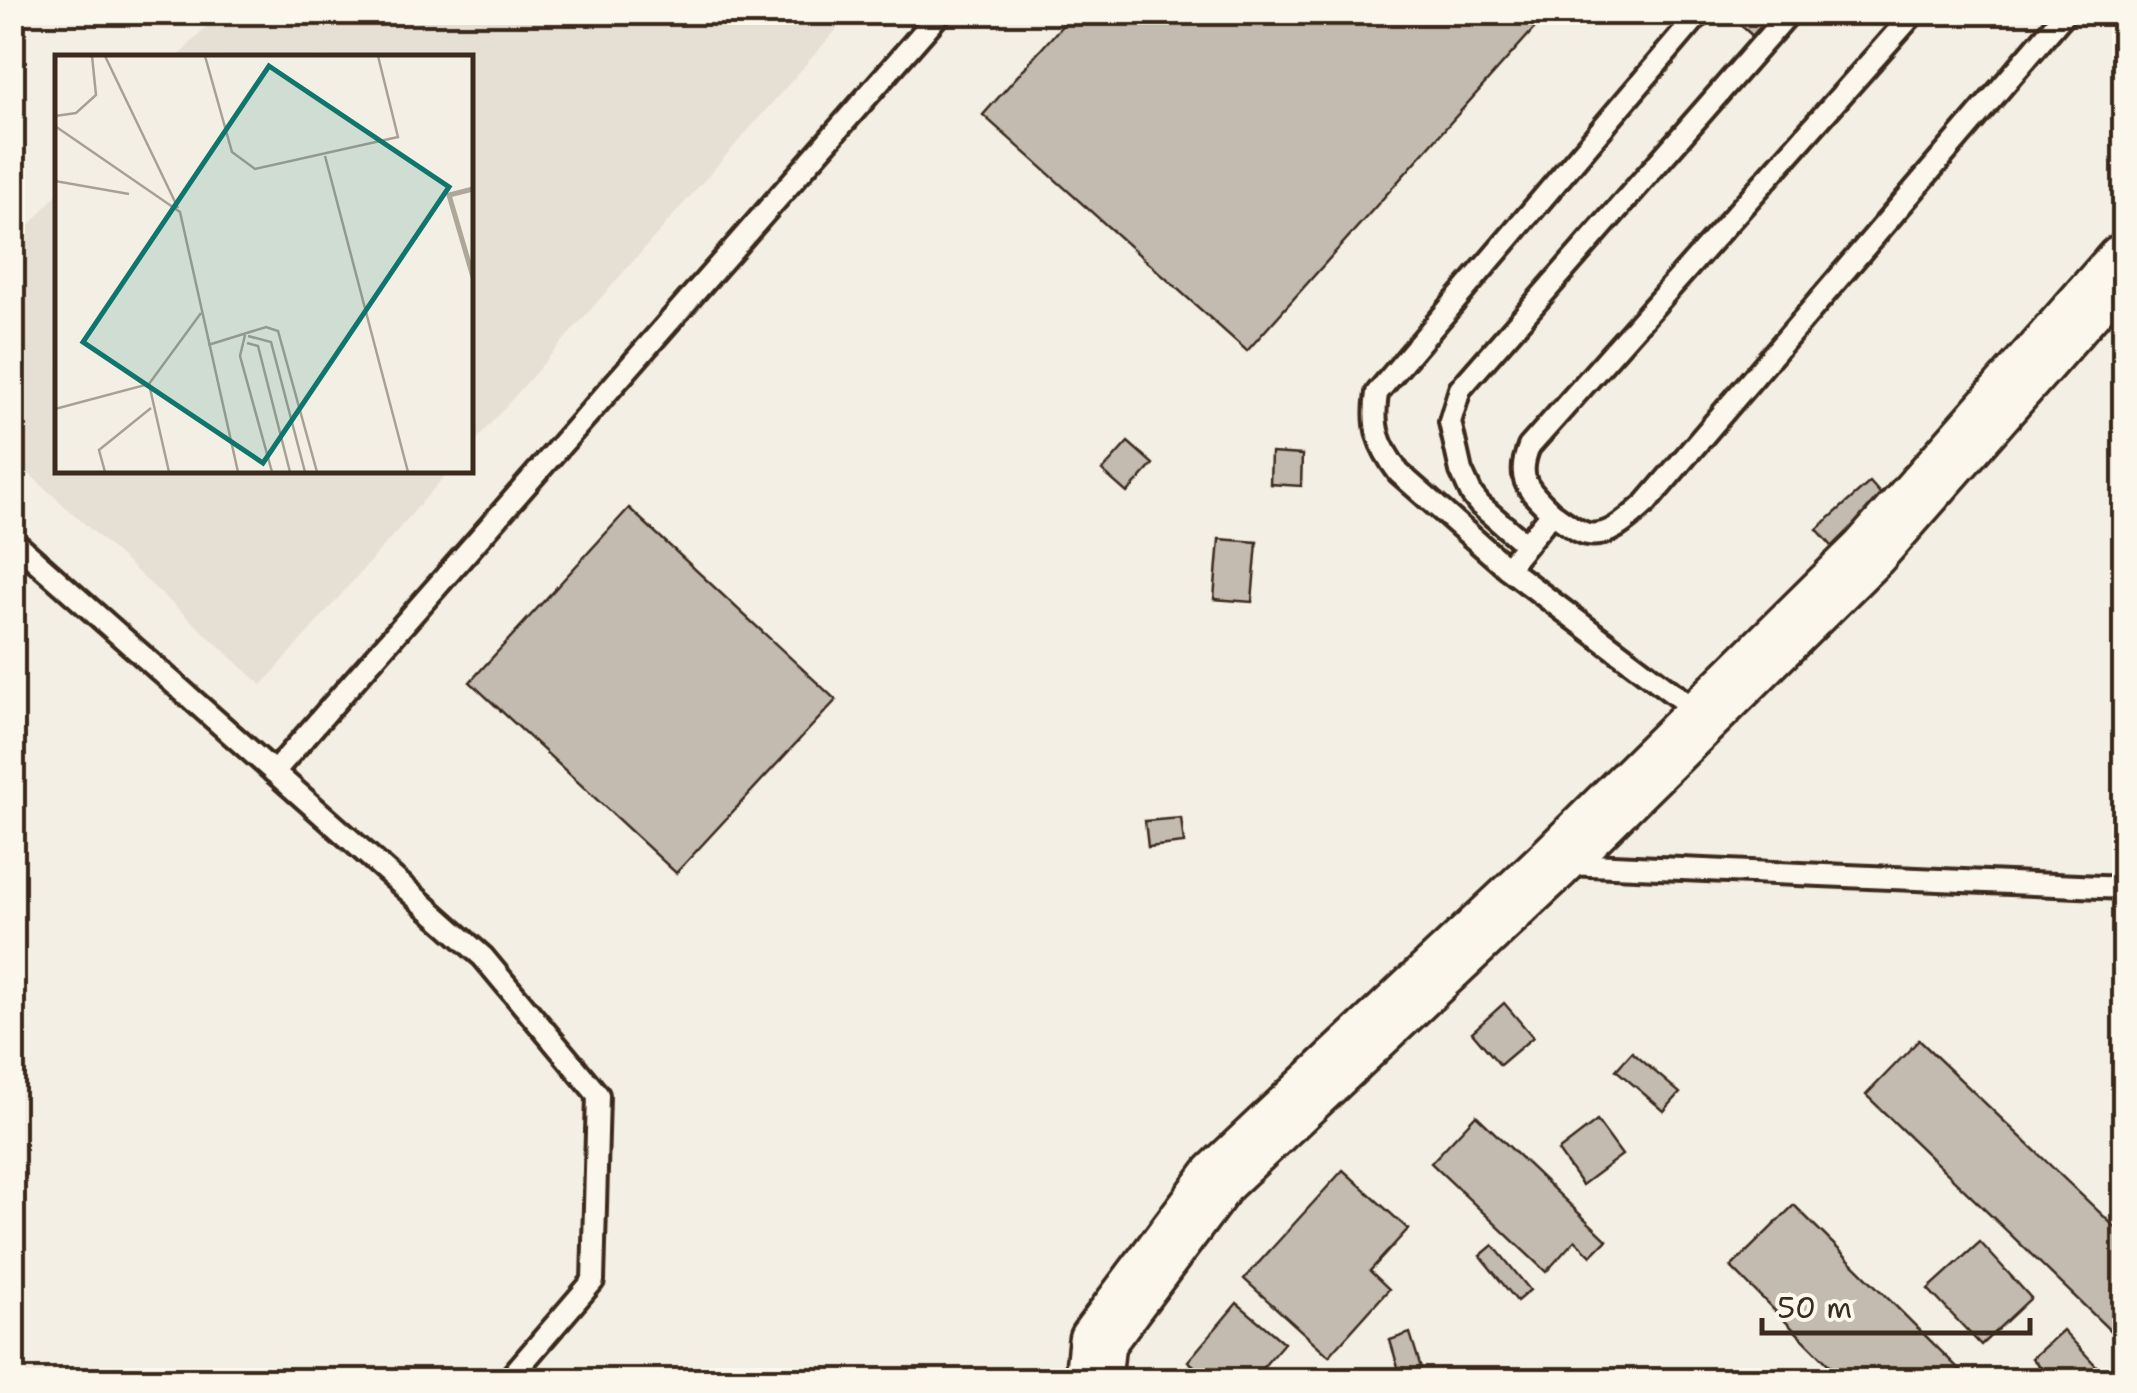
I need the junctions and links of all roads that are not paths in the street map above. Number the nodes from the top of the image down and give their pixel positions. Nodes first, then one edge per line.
1 (941, 12) edge
2 (1701, 12) edge
3 (1790, 12) edge
4 (1915, 12) edge
5 (2066, 12) edge
6 (2124, 262) edge
7 (1552, 513) junction
8 (12, 540) edge
9 (1525, 544) junction
10 (1507, 568) junction
11 (1703, 716) junction
12 (274, 772) junction
13 (1553, 864) junction
14 (2124, 887) edge
15 (1086, 1367) edge
16 (508, 1380) edge

1 - 12 lane
2 - 10 lane
3 - 9 lane
4 - 7 lane
5 - 7 lane
6 - 11 street
7 - 9 lane
8 - 12 lane
9 - 10 lane
10 - 11 lane
11 - 13 street
12 - 16 lane
13 - 14 lane
13 - 15 street

